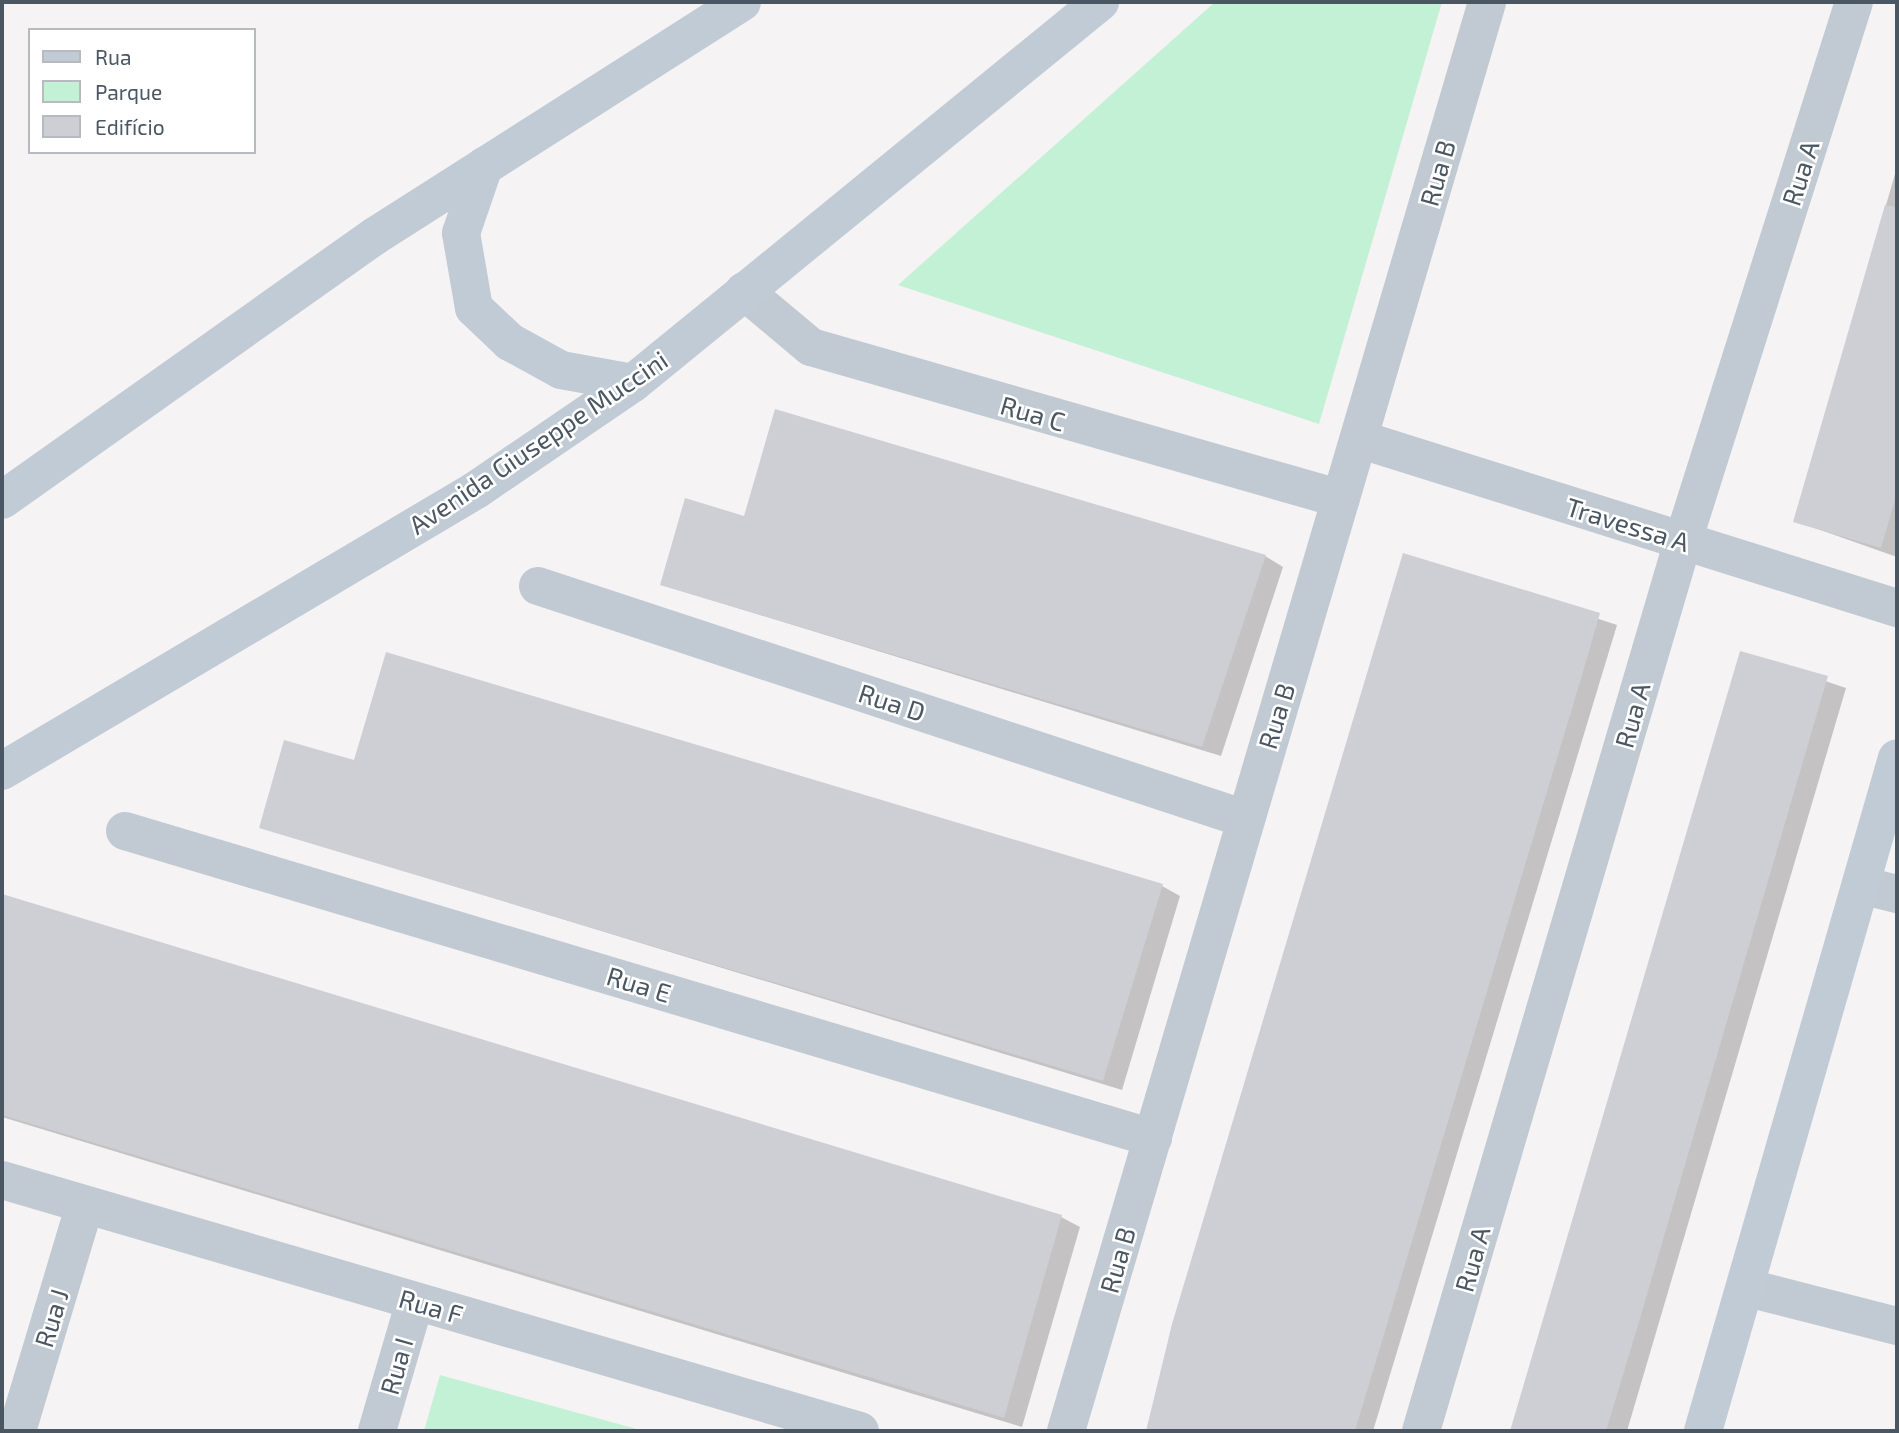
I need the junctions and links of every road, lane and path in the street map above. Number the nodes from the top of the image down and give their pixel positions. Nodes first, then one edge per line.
1 (742, 2) edge
2 (1100, 2) edge
3 (1487, 2) edge
4 (1854, 2) edge
5 (484, 166) junction
6 (744, 291) junction
7 (633, 383) junction
8 (1359, 439) junction
9 (1341, 499) junction
10 (2, 500) edge
11 (1683, 541) junction
12 (538, 586) dead end
13 (1897, 608) edge
14 (1897, 758) edge
15 (2, 771) edge
16 (1246, 819) junction
17 (125, 831) dead end
18 (1879, 890) edge
19 (1153, 1138) junction
20 (2, 1180) edge
21 (85, 1205) junction
22 (1748, 1288) junction
23 (415, 1301) junction
24 (1897, 1326) edge
25 (17, 1431) edge
26 (377, 1431) edge
27 (860, 1431) edge
28 (1066, 1431) edge
29 (1421, 1431) edge
30 (1703, 1431) edge

1 - 5 main road
2 - 6 main road, Avenida Giuseppe Muccini
3 - 8 street, Rua B
4 - 11 street, Rua A
5 - 7 main road
5 - 10 main road
6 - 7 main road, Avenida Giuseppe Muccini
6 - 9 street, Rua C
7 - 15 main road, Avenida Giuseppe Muccini
8 - 9 street, Rua B
8 - 11 street, Travessa A
9 - 16 street, Rua B
11 - 13 street, Travessa A
11 - 29 street, Rua A
12 - 16 street, Rua D
14 - 18 main road
16 - 19 street, Rua B
17 - 19 street, Rua E
18 - 22 main road
19 - 28 street, Rua B
20 - 21 street, Rua F
21 - 23 street, Rua F
21 - 25 street, Rua J
22 - 24 street
22 - 30 main road
23 - 26 street, Rua I
23 - 27 street, Rua F

